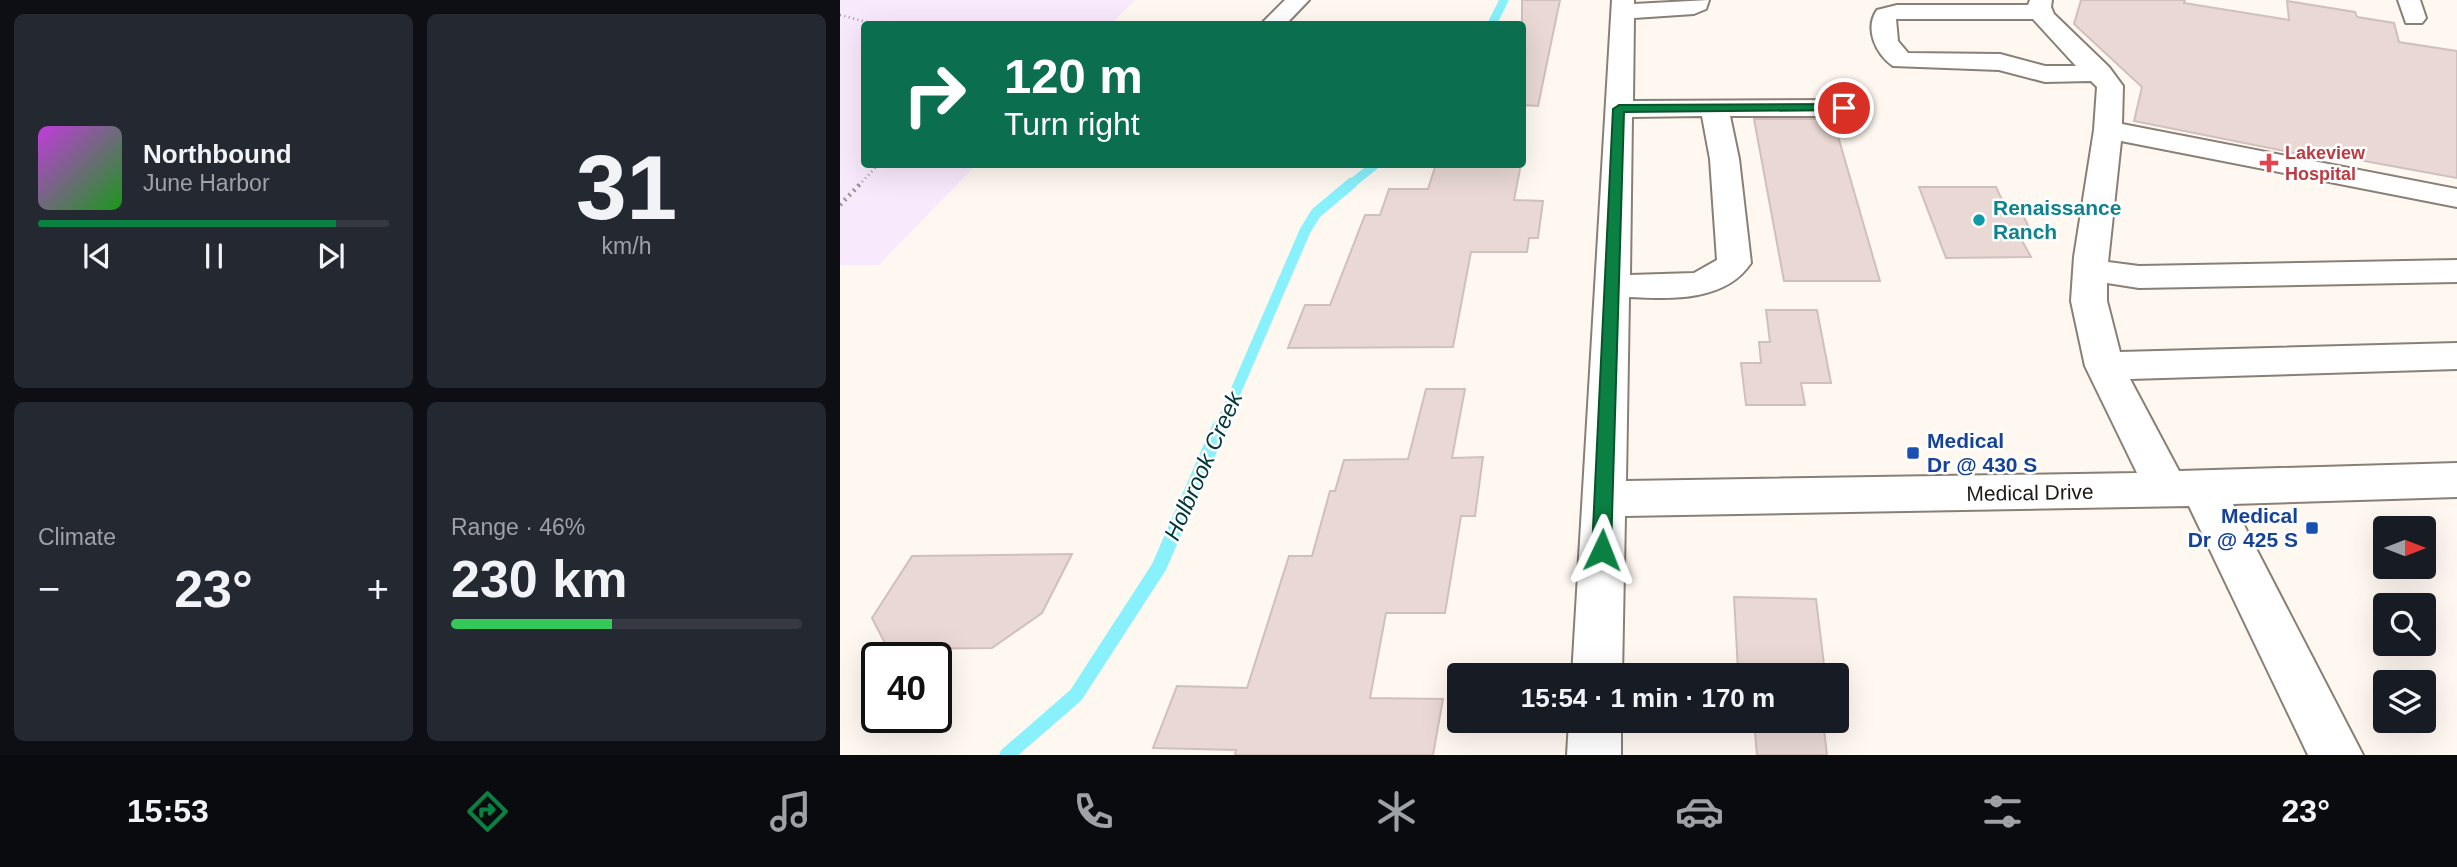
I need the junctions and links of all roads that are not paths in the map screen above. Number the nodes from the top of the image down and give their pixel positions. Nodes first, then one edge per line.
1 (1298, 0) edge
2 (1698, 0) edge
3 (1623, 6) edge
4 (2040, 6) edge
5 (1276, 21) edge
6 (2100, 73) junction
7 (1713, 108) junction
8 (1844, 108) dead end
9 (1619, 109) junction
10 (2108, 130) junction
11 (2457, 198) edge
12 (2090, 270) junction
13 (2457, 271) edge
14 (1612, 286) junction
15 (2457, 356) edge
16 (2104, 366) junction
17 (2457, 480) edge
18 (2185, 489) junction
19 (1604, 500) junction
20 (1598, 663) edge
21 (1595, 733) edge
22 (1594, 755) edge
23 (2336, 755) edge

1 - 5 street
2 - 3 street
3 - 9 street
4 - 6 street
4 - 6 street
6 - 10 street
7 - 8 street
7 - 9 street
7 - 14 street
9 - 14 street
10 - 11 street
10 - 12 street
12 - 13 street
12 - 16 street
14 - 19 street
15 - 16 street
16 - 18 street
17 - 18 street, Medical Drive
18 - 19 street, Medical Drive
18 - 23 street
19 - 20 street
21 - 22 street

